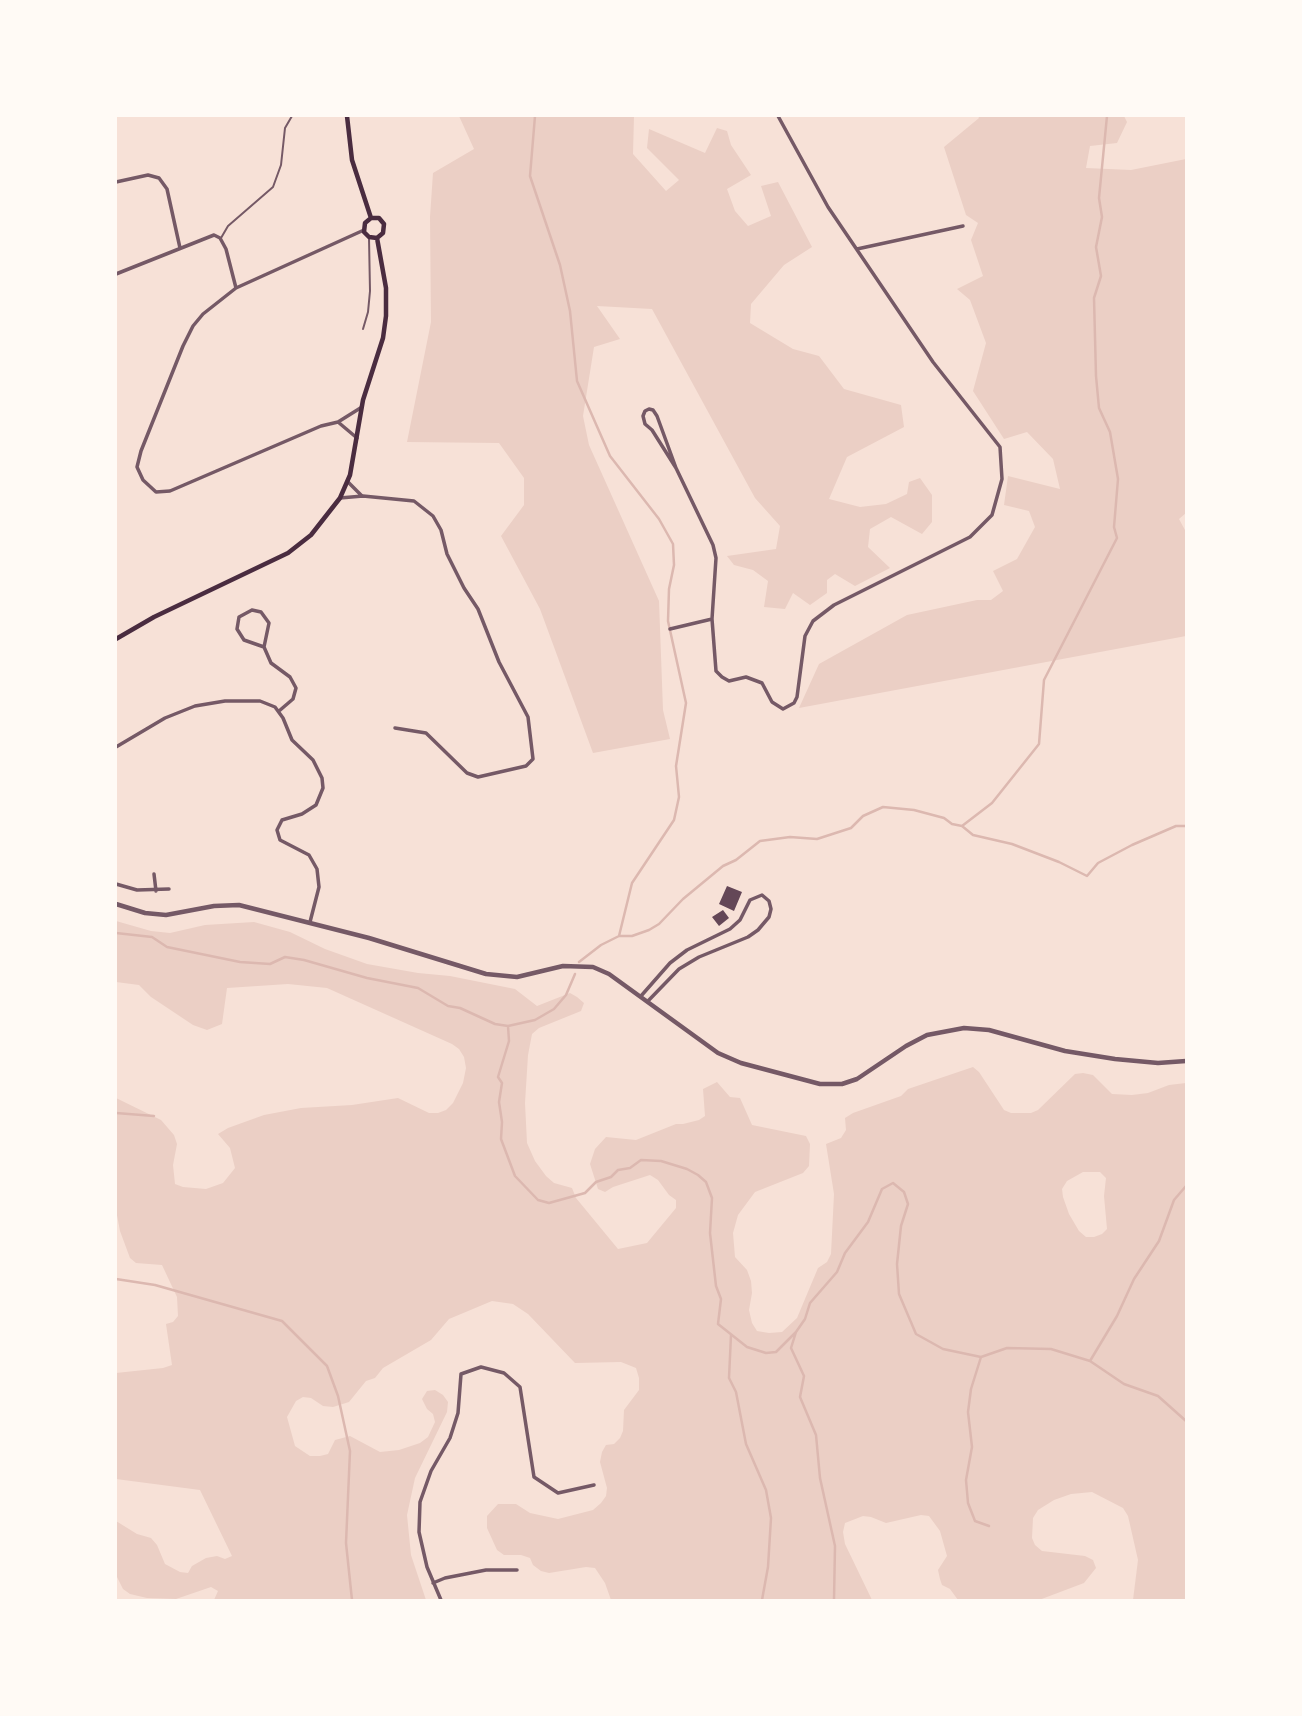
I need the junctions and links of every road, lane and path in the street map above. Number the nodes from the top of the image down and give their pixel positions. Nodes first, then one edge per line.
1 (292, 116) edge
2 (347, 116) edge
3 (778, 116) edge
4 (116, 182) edge
5 (370, 218) junction
6 (963, 226) dead end
7 (364, 230) junction
8 (369, 237) junction
9 (220, 238) junction
10 (377, 238) junction
11 (180, 248) junction
12 (857, 249) junction
13 (116, 274) edge
14 (236, 288) junction
15 (363, 329) dead end
16 (362, 407) junction
17 (338, 422) junction
18 (357, 438) junction
19 (676, 468) junction
20 (348, 482) junction
21 (363, 496) junction
22 (340, 498) junction
23 (712, 619) junction
24 (670, 629) dead end
25 (116, 639) edge
26 (264, 647) junction
27 (279, 711) junction
28 (395, 728) dead end
29 (116, 747) edge
30 (154, 874) dead end
31 (116, 884) edge
32 (169, 889) dead end
33 (156, 891) junction
34 (116, 904) edge
35 (310, 922) junction
36 (641, 996) junction
37 (648, 1001) junction
38 (1186, 1061) edge
39 (594, 1485) dead end
40 (517, 1570) dead end
41 (433, 1584) junction
42 (441, 1601) edge

1 - 9 lane
2 - 5 main road
3 - 12 street
4 - 11 street
5 - 7 main road
5 - 10 main road
6 - 12 street
7 - 8 main road
7 - 14 street
8 - 10 main road
8 - 15 lane
9 - 11 street
9 - 14 street
10 - 16 main road
11 - 13 street
12 - 23 street
14 - 17 street
16 - 17 street
16 - 18 main road
17 - 18 street
18 - 20 main road
19 - 19 street
19 - 23 street
20 - 21 street
20 - 22 main road
21 - 22 street
21 - 28 street
22 - 25 main road
23 - 24 street
26 - 26 street
26 - 27 street
27 - 29 street
27 - 35 street
30 - 33 street
31 - 33 street
32 - 33 street
34 - 35 street
35 - 36 street
36 - 37 street
36 - 37 street
37 - 38 street
39 - 41 street
40 - 41 street
41 - 42 street

